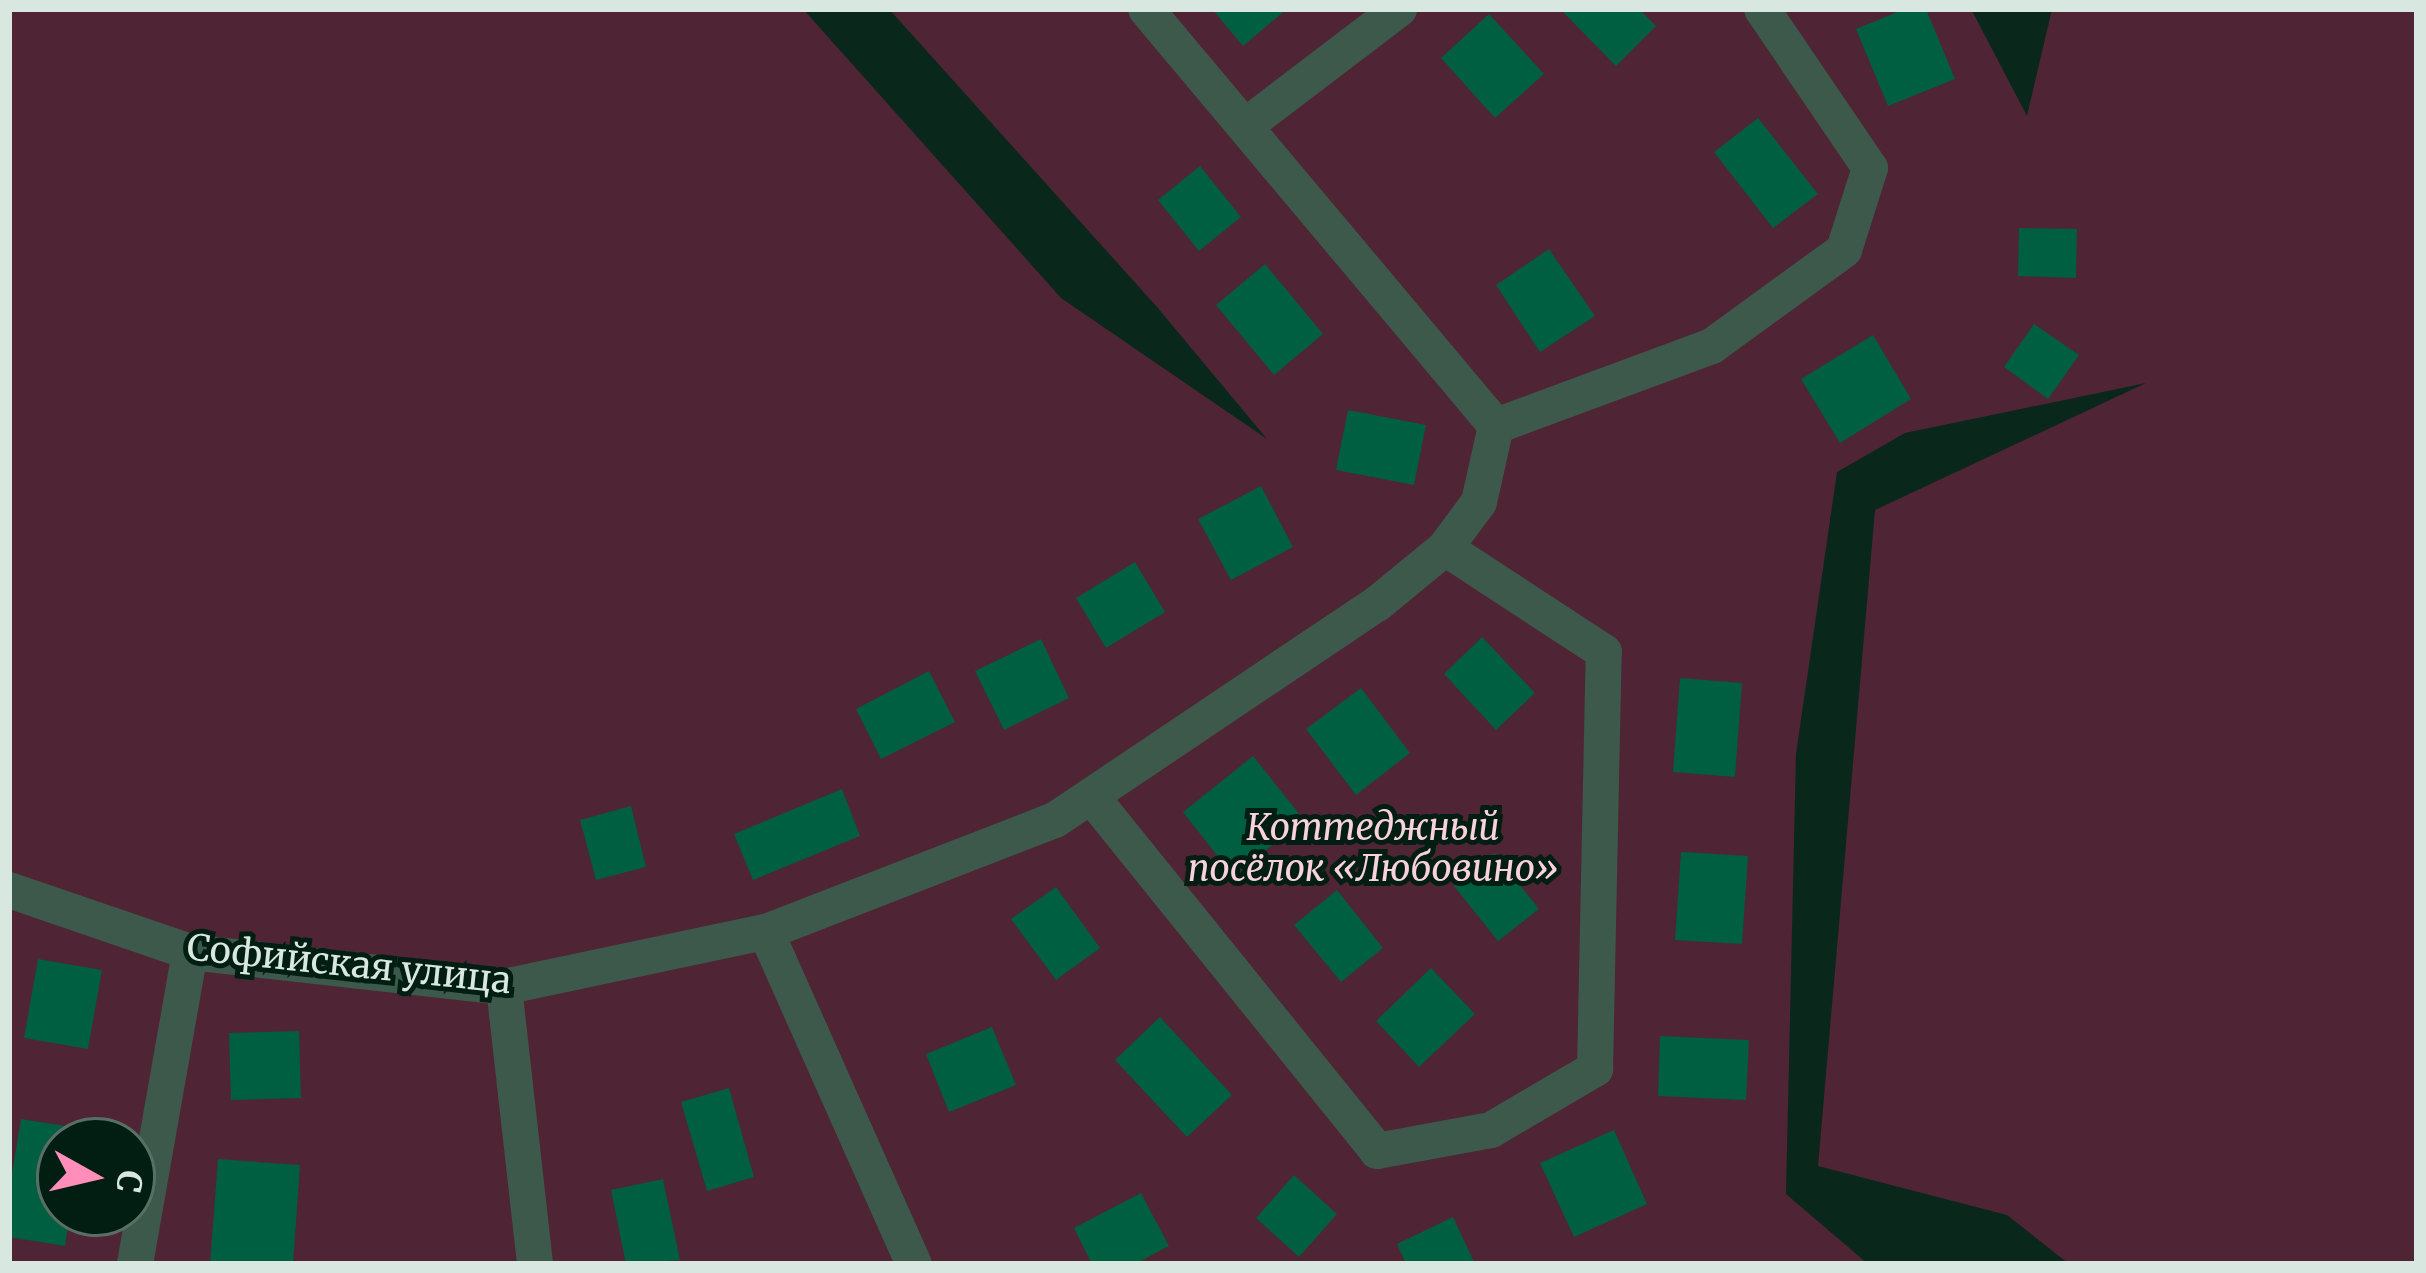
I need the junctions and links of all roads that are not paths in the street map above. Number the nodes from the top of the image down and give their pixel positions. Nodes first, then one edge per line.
1 (1146, 9) edge
2 (1399, 9) edge
3 (1762, 9) edge
4 (1248, 124) junction
5 (1496, 426) junction
6 (1445, 548) junction
7 (1091, 796) junction
8 (9, 890) edge
9 (766, 932) junction
10 (190, 952) junction
11 (504, 987) junction
12 (135, 1264) edge
13 (535, 1264) edge
14 (914, 1264) edge

1 - 4 street
2 - 4 street
3 - 5 street
4 - 5 street
5 - 6 street, Софийская улица
6 - 7 street, Софийская улица
6 - 7 street
7 - 9 street, Софийская улица
8 - 10 street, Софийская улица
9 - 11 street, Софийская улица
9 - 14 street
10 - 11 street, Софийская улица
10 - 12 street
11 - 13 street

